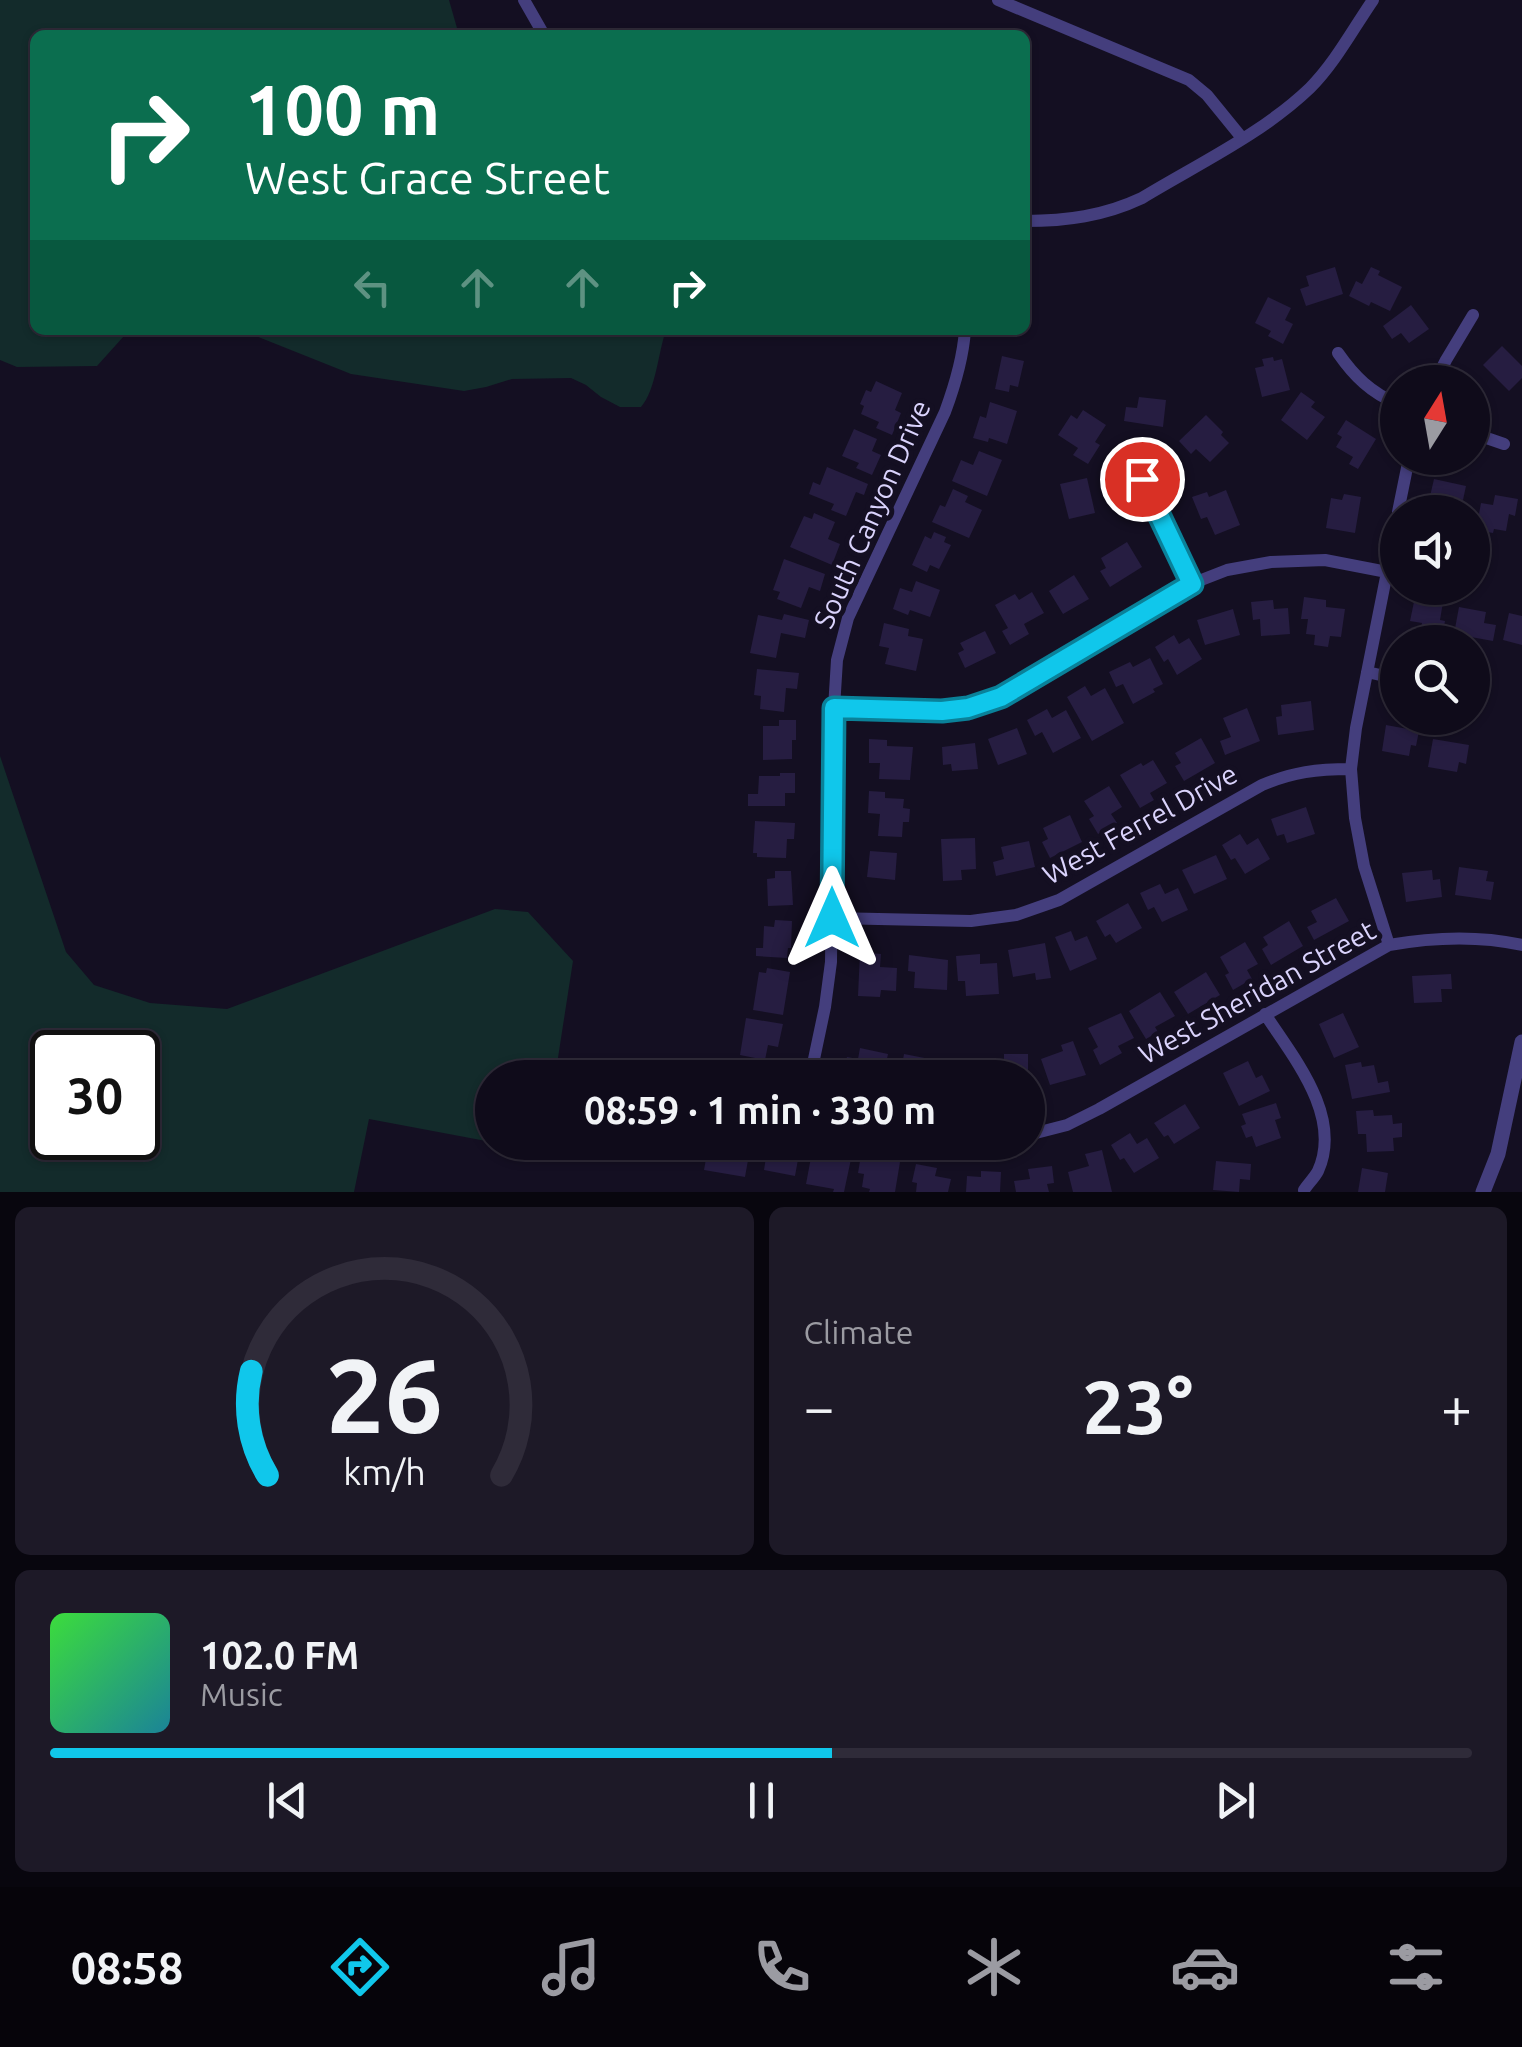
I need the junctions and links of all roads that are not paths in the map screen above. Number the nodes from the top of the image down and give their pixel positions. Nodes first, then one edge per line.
1 (524, 0) edge
2 (998, 0) edge
3 (1373, 0) edge
4 (541, 30) edge
5 (1242, 138) junction
6 (1030, 221) edge
7 (1474, 315) dead end
8 (965, 335) edge
9 (1338, 353) dead end
10 (1444, 365) edge
11 (1380, 395) edge
12 (1490, 439) edge
13 (1504, 444) dead end
14 (1142, 479) dead end
15 (1380, 571) edge
16 (1192, 584) junction
17 (1380, 605) edge
18 (1367, 672) junction
19 (1380, 675) edge
20 (834, 708) junction
21 (1351, 769) junction
22 (832, 918) junction
23 (1389, 945) junction
24 (1522, 945) edge
25 (1266, 1014) junction
26 (1522, 1042) edge
27 (813, 1060) edge
28 (1045, 1131) edge
29 (1304, 1190) edge
30 (1484, 1192) edge

1 - 4 street
2 - 5 street
3 - 5 street
5 - 6 street
7 - 10 street
8 - 20 street, South Canyon Drive
9 - 11 street
12 - 13 street
14 - 16 street
15 - 16 street
16 - 20 street
17 - 18 street
18 - 19 street
18 - 21 street
20 - 22 street, South Canyon Drive
21 - 22 street, West Ferrel Drive
21 - 23 street
22 - 27 street, South Canyon Drive
23 - 24 street, West Sheridan Street
23 - 25 street, West Sheridan Street
25 - 28 street, West Sheridan Street
25 - 29 street
26 - 30 street

